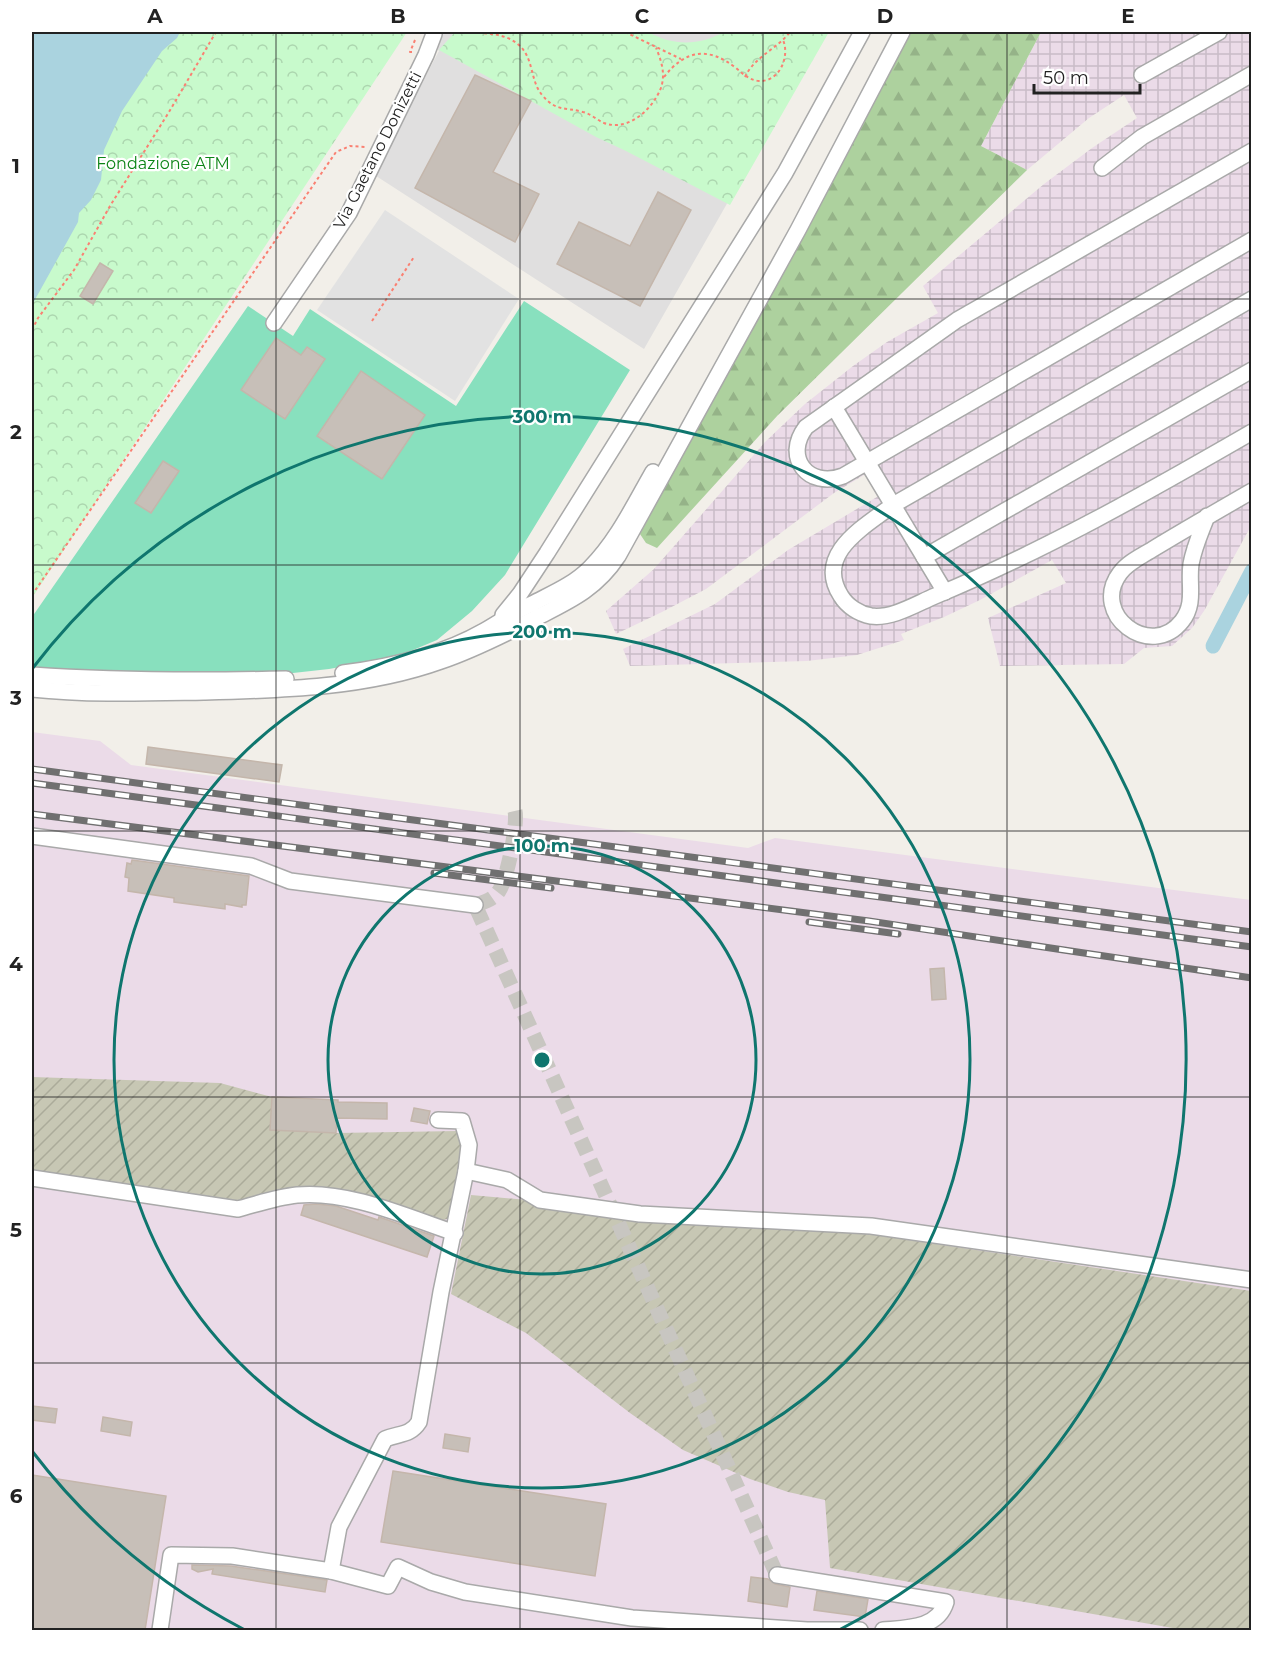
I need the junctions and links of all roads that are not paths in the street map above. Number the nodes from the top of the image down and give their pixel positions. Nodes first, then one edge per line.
1 (435, 32) edge
2 (862, 32) edge
3 (892, 32) edge
4 (902, 32) edge
5 (1219, 32) edge
6 (1251, 74) edge
7 (1142, 75) dead end
8 (1251, 151) edge
9 (1102, 168) dead end
10 (1251, 240) edge
11 (1251, 299) edge
12 (274, 323) dead end
13 (1251, 370) edge
14 (834, 407) junction
15 (1251, 432) edge
16 (867, 462) junction
17 (1251, 491) edge
18 (893, 505) junction
19 (1207, 516) junction
20 (924, 557) junction
21 (945, 592) junction
22 (497, 622) junction
23 (32, 675) edge
24 (32, 689) edge
25 (32, 836) edge
26 (475, 905) dead end
27 (438, 1120) dead end
28 (466, 1171) junction
29 (32, 1178) edge
30 (455, 1233) junction
31 (1251, 1280) edge
32 (331, 1571) junction
33 (777, 1575) dead end
34 (160, 1630) edge
35 (860, 1630) edge
36 (883, 1630) edge

1 - 12 street, Via Gaetano Donizetti
2 - 22 street
3 - 22 street
4 - 24 street
5 - 7 street
6 - 9 street
8 - 14 street
10 - 16 street
11 - 18 street
13 - 20 street
14 - 16 street
14 - 16 street
15 - 21 street
16 - 18 street
17 - 19 street
18 - 20 street
18 - 21 street
19 - 19 street
20 - 21 street
22 - 23 street
25 - 26 street
27 - 28 street
28 - 30 street
28 - 31 street
29 - 30 street
30 - 32 street
32 - 34 street
32 - 35 street
33 - 36 street

